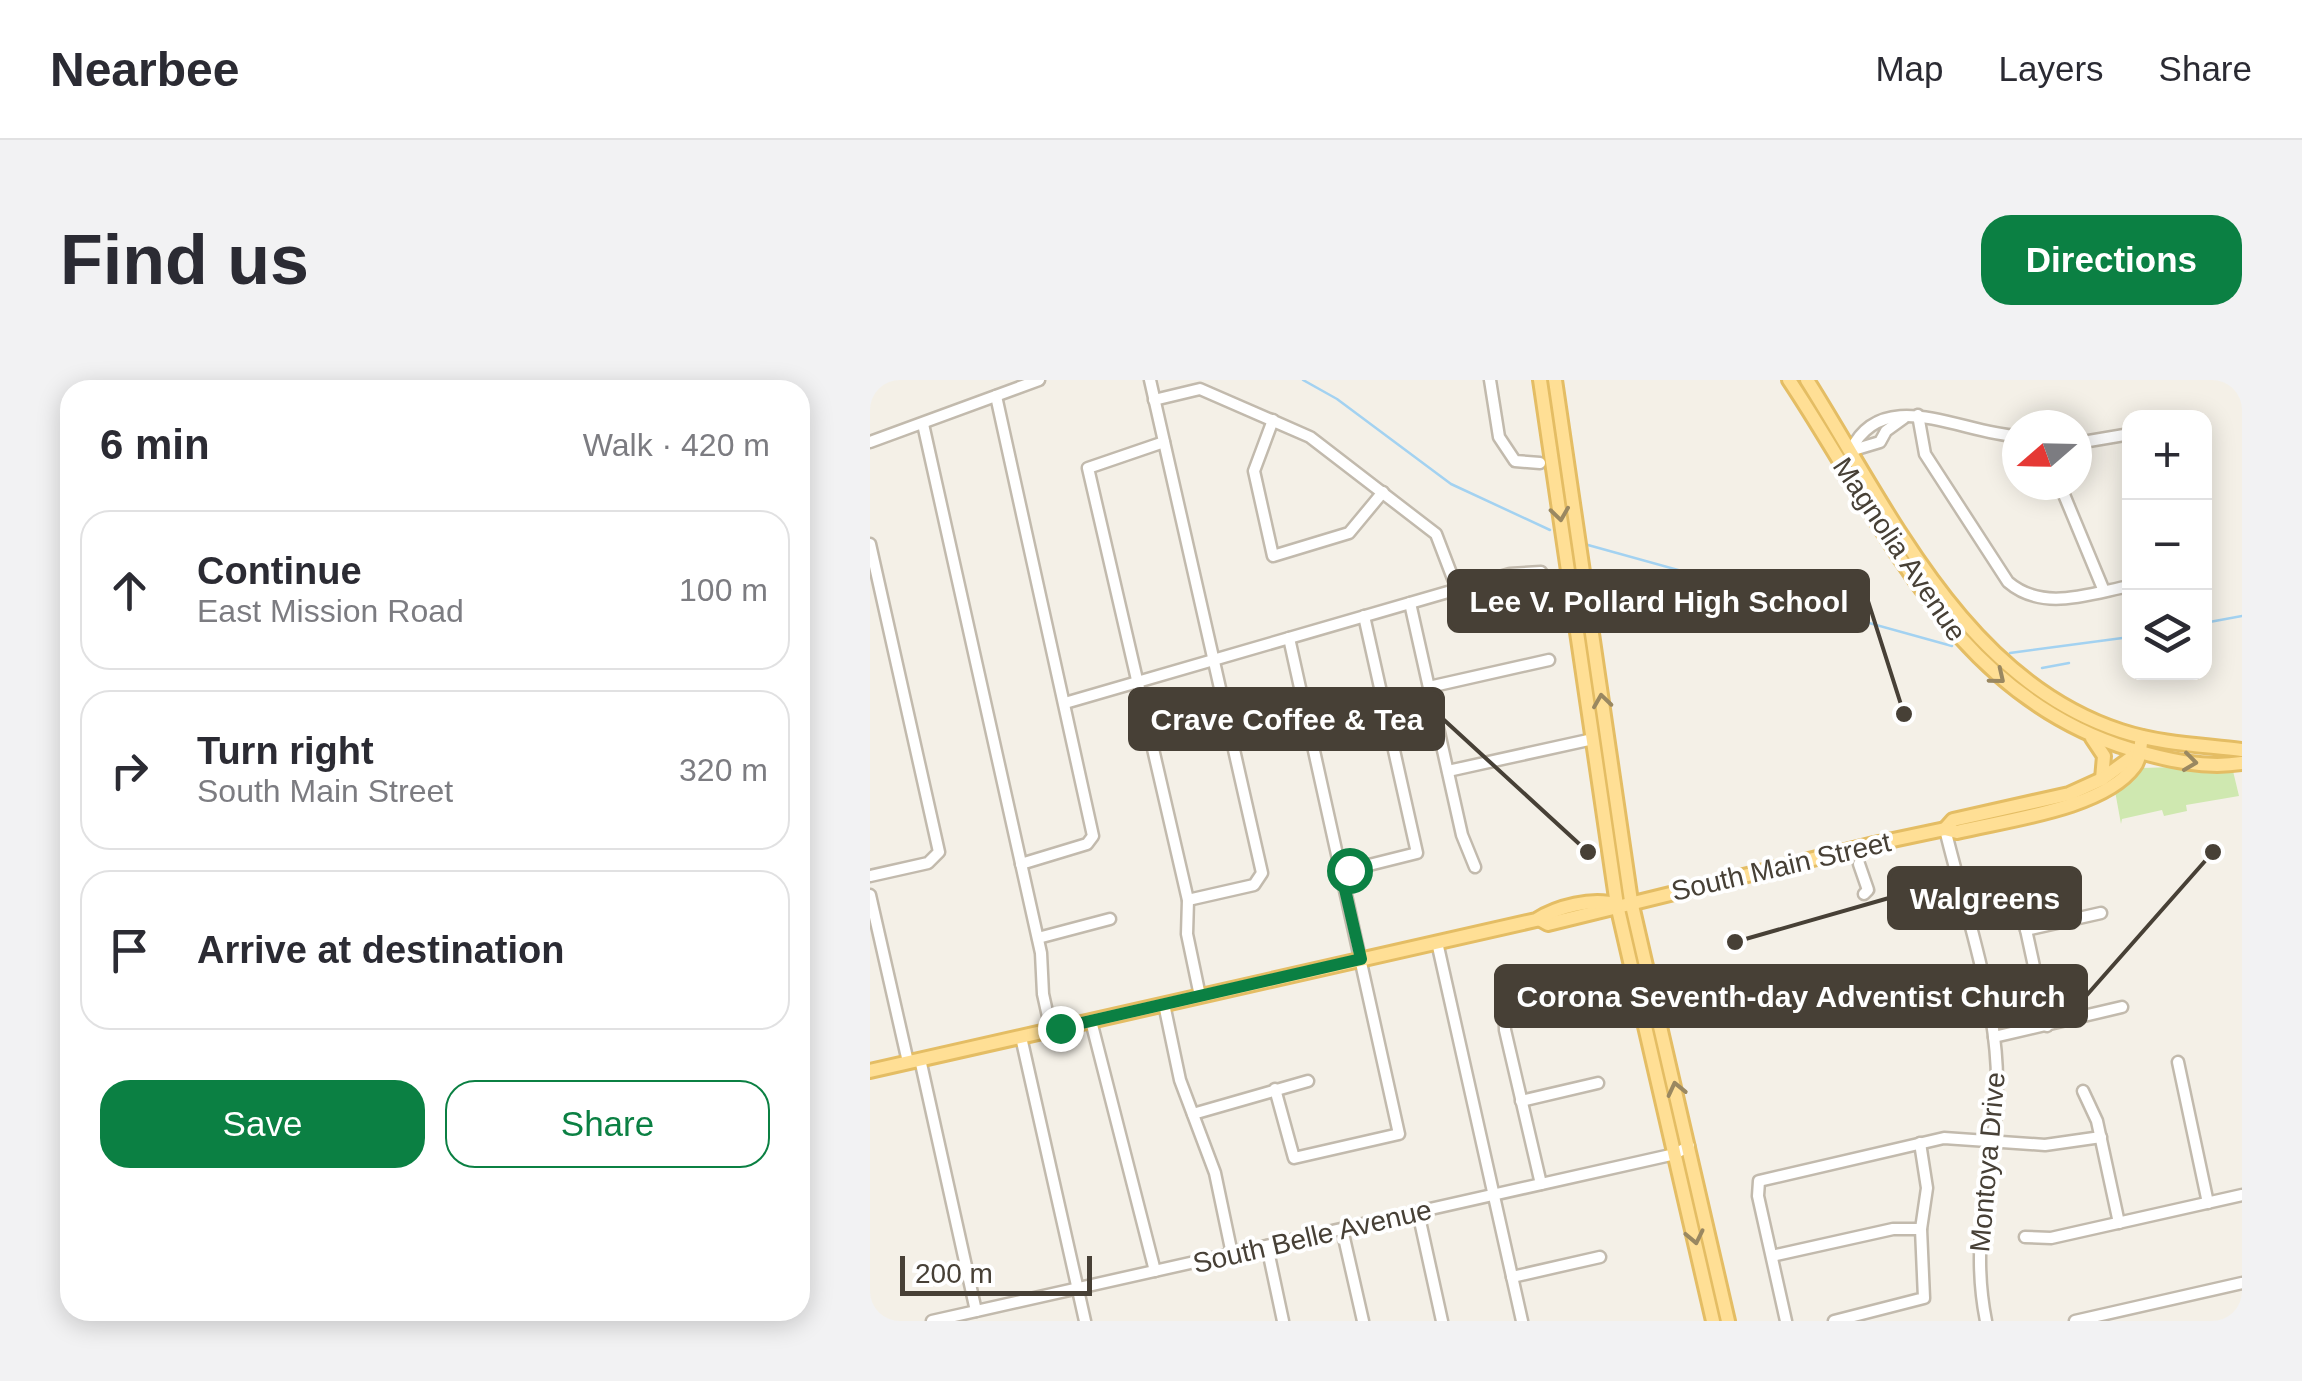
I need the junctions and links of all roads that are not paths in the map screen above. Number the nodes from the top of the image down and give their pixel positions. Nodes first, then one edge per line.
1 (1040, 380) edge
2 (1150, 380) edge
3 (1490, 380) edge
4 (1540, 380) edge
5 (1555, 380) edge
6 (1789, 380) edge
7 (1807, 380) edge
8 (996, 396) junction
9 (1154, 400) junction
10 (1918, 415) junction
11 (1273, 420) junction
12 (923, 424) junction
13 (1884, 428) junction
14 (2002, 433) edge
15 (2122, 435) edge
16 (2092, 440) edge
17 (870, 442) edge
18 (1164, 442) junction
19 (1851, 450) junction
20 (1839, 458) junction
21 (1540, 462) dead end
22 (1383, 492) junction
23 (2066, 500) edge
24 (870, 544) edge
25 (1541, 572) dead end
26 (2122, 588) edge
27 (1457, 589) junction
28 (2104, 591) junction
29 (1410, 602) junction
30 (1580, 602) junction
31 (1682, 602) dead end
32 (1364, 616) junction
33 (1289, 638) junction
34 (1214, 660) junction
35 (1549, 660) dead end
36 (1140, 682) junction
37 (1429, 688) junction
38 (1065, 703) junction
39 (2086, 732) junction
40 (1593, 739) junction
41 (2140, 744) junction
42 (2242, 750) edge
43 (2242, 763) edge
44 (1448, 771) junction
45 (2102, 778) junction
46 (1619, 817) junction
47 (1945, 829) junction
48 (1021, 864) junction
49 (1859, 864) dead end
50 (1475, 867) dead end
51 (1341, 872) junction
52 (870, 876) edge
53 (1864, 894) dead end
54 (870, 895) edge
55 (1961, 897) junction
56 (1188, 900) junction
57 (1624, 903) junction
58 (2101, 913) dead end
59 (1110, 918) dead end
60 (2026, 930) junction
61 (1038, 938) junction
62 (1437, 942) junction
63 (1361, 959) junction
64 (1504, 994) dead end
65 (1200, 996) junction
66 (1164, 1004) junction
67 (2122, 1007) dead end
68 (1092, 1021) junction
69 (2047, 1026) junction
70 (1052, 1030) junction
71 (1021, 1037) junction
72 (1994, 1037) junction
73 (914, 1061) junction
74 (2178, 1062) dead end
75 (870, 1071) edge
76 (1308, 1081) dead end
77 (1598, 1083) dead end
78 (1275, 1090) junction
79 (2083, 1091) dead end
80 (1521, 1100) junction
81 (1193, 1114) junction
82 (2101, 1137) junction
83 (1991, 1140) junction
84 (1920, 1142) junction
85 (1689, 1146) junction
86 (1675, 1154) junction
87 (1540, 1184) junction
88 (1494, 1194) junction
89 (2242, 1195) edge
90 (2208, 1203) junction
91 (1418, 1212) junction
92 (2119, 1223) junction
93 (1342, 1229) junction
94 (1922, 1230) junction
95 (2025, 1236) dead end
96 (1267, 1246) junction
97 (1232, 1254) junction
98 (1772, 1256) junction
99 (1600, 1257) dead end
100 (1154, 1271) junction
101 (1512, 1277) junction
102 (2242, 1283) edge
103 (1078, 1288) junction
104 (976, 1311) junction
105 (1853, 1319) edge
106 (932, 1321) edge
107 (1085, 1321) edge
108 (1283, 1321) edge
109 (1363, 1321) edge
110 (1442, 1321) edge
111 (1522, 1321) edge
112 (1713, 1321) edge
113 (1728, 1321) edge
114 (1786, 1321) edge
115 (1834, 1321) edge
116 (1986, 1321) edge
117 (2075, 1321) edge

1 - 8 street
2 - 9 street
3 - 21 street
4 -> 30 main road
5 - 30 main road
6 - 20 main road, Magnolia Avenue
7 - 19 main road, Magnolia Avenue
8 - 12 street
8 - 38 street
9 - 11 street
9 - 18 street
10 - 13 street
10 - 14 street
10 - 28 street
11 - 22 street
11 - 22 street
12 - 17 street
12 - 48 street
13 - 19 street
13 - 19 street
15 - 16 street
18 - 34 street
18 - 36 street
19 - 20 street
19 - 41 main road, Magnolia Avenue
20 -> 39 main road, Magnolia Avenue
22 - 27 street
23 - 28 street
24 - 52 street
25 - 27 street
26 - 28 street
27 - 29 street
29 - 32 street
29 - 37 street
30 - 31 street
30 - 40 main road
46 -> 30 main road
32 - 33 street
32 - 51 street
33 - 34 street
33 - 51 street
34 - 36 street
34 - 56 street
35 - 37 street
36 - 38 street
36 - 56 street
37 - 44 street
38 - 48 street
39 - 41 main road, Magnolia Avenue
39 - 45 main road
40 - 44 street
40 - 46 main road
40 - 57 main road
41 - 42 main road
41 -> 43 main road
41 - 45 main road, South Main Street
41 - 47 main road, South Main Street
44 - 50 street
45 - 47 main road, South Main Street
46 - 57 main road
47 - 55 street, Montoya Drive
47 - 57 main road, South Main Street
48 - 61 street
49 - 53 street
51 - 63 street
54 - 73 street
55 - 60 street
55 - 72 street, Montoya Drive
56 - 65 street
57 - 62 main road, South Main Street
85 -> 57 main road
57 - 86 main road
58 - 60 street
59 - 61 street
60 - 69 street
61 - 70 street
62 - 63 main road, South Main Street
62 - 88 street
63 - 65 main road, South Main Street
63 - 78 street
64 - 80 street
65 - 66 main road, South Main Street
66 - 68 main road, South Main Street
66 - 81 street
67 - 69 street
68 - 70 main road, South Main Street
68 - 100 street
69 - 72 street
70 - 71 main road, South Main Street
71 - 73 main road, South Main Street
71 - 103 street
72 - 83 street, Montoya Drive
73 - 75 main road, South Main Street
73 - 104 street
74 - 90 street
76 - 78 street
77 - 80 street
78 - 81 street
79 - 82 street
80 - 87 street
81 - 97 street
82 - 83 street
82 - 92 street
83 - 84 street
83 - 116 street, Montoya Drive
84 - 94 street
84 - 98 street
85 - 86 street, South Belle Avenue
85 - 113 main road
86 - 87 street, South Belle Avenue
86 -> 112 main road
87 - 88 street, South Belle Avenue
88 - 91 street, South Belle Avenue
88 - 101 street
89 - 90 street
90 - 92 street
91 - 93 street, South Belle Avenue
91 - 110 street
92 - 95 street
93 - 96 street, South Belle Avenue
93 - 109 street
94 - 98 street
94 - 105 street
96 - 97 street, South Belle Avenue
96 - 108 street
97 - 100 street, South Belle Avenue
98 - 114 street
99 - 101 street
100 - 103 street, South Belle Avenue
101 - 111 street
102 - 117 street
103 - 104 street, South Belle Avenue
103 - 107 street
104 - 106 street, South Belle Avenue
105 - 115 street

